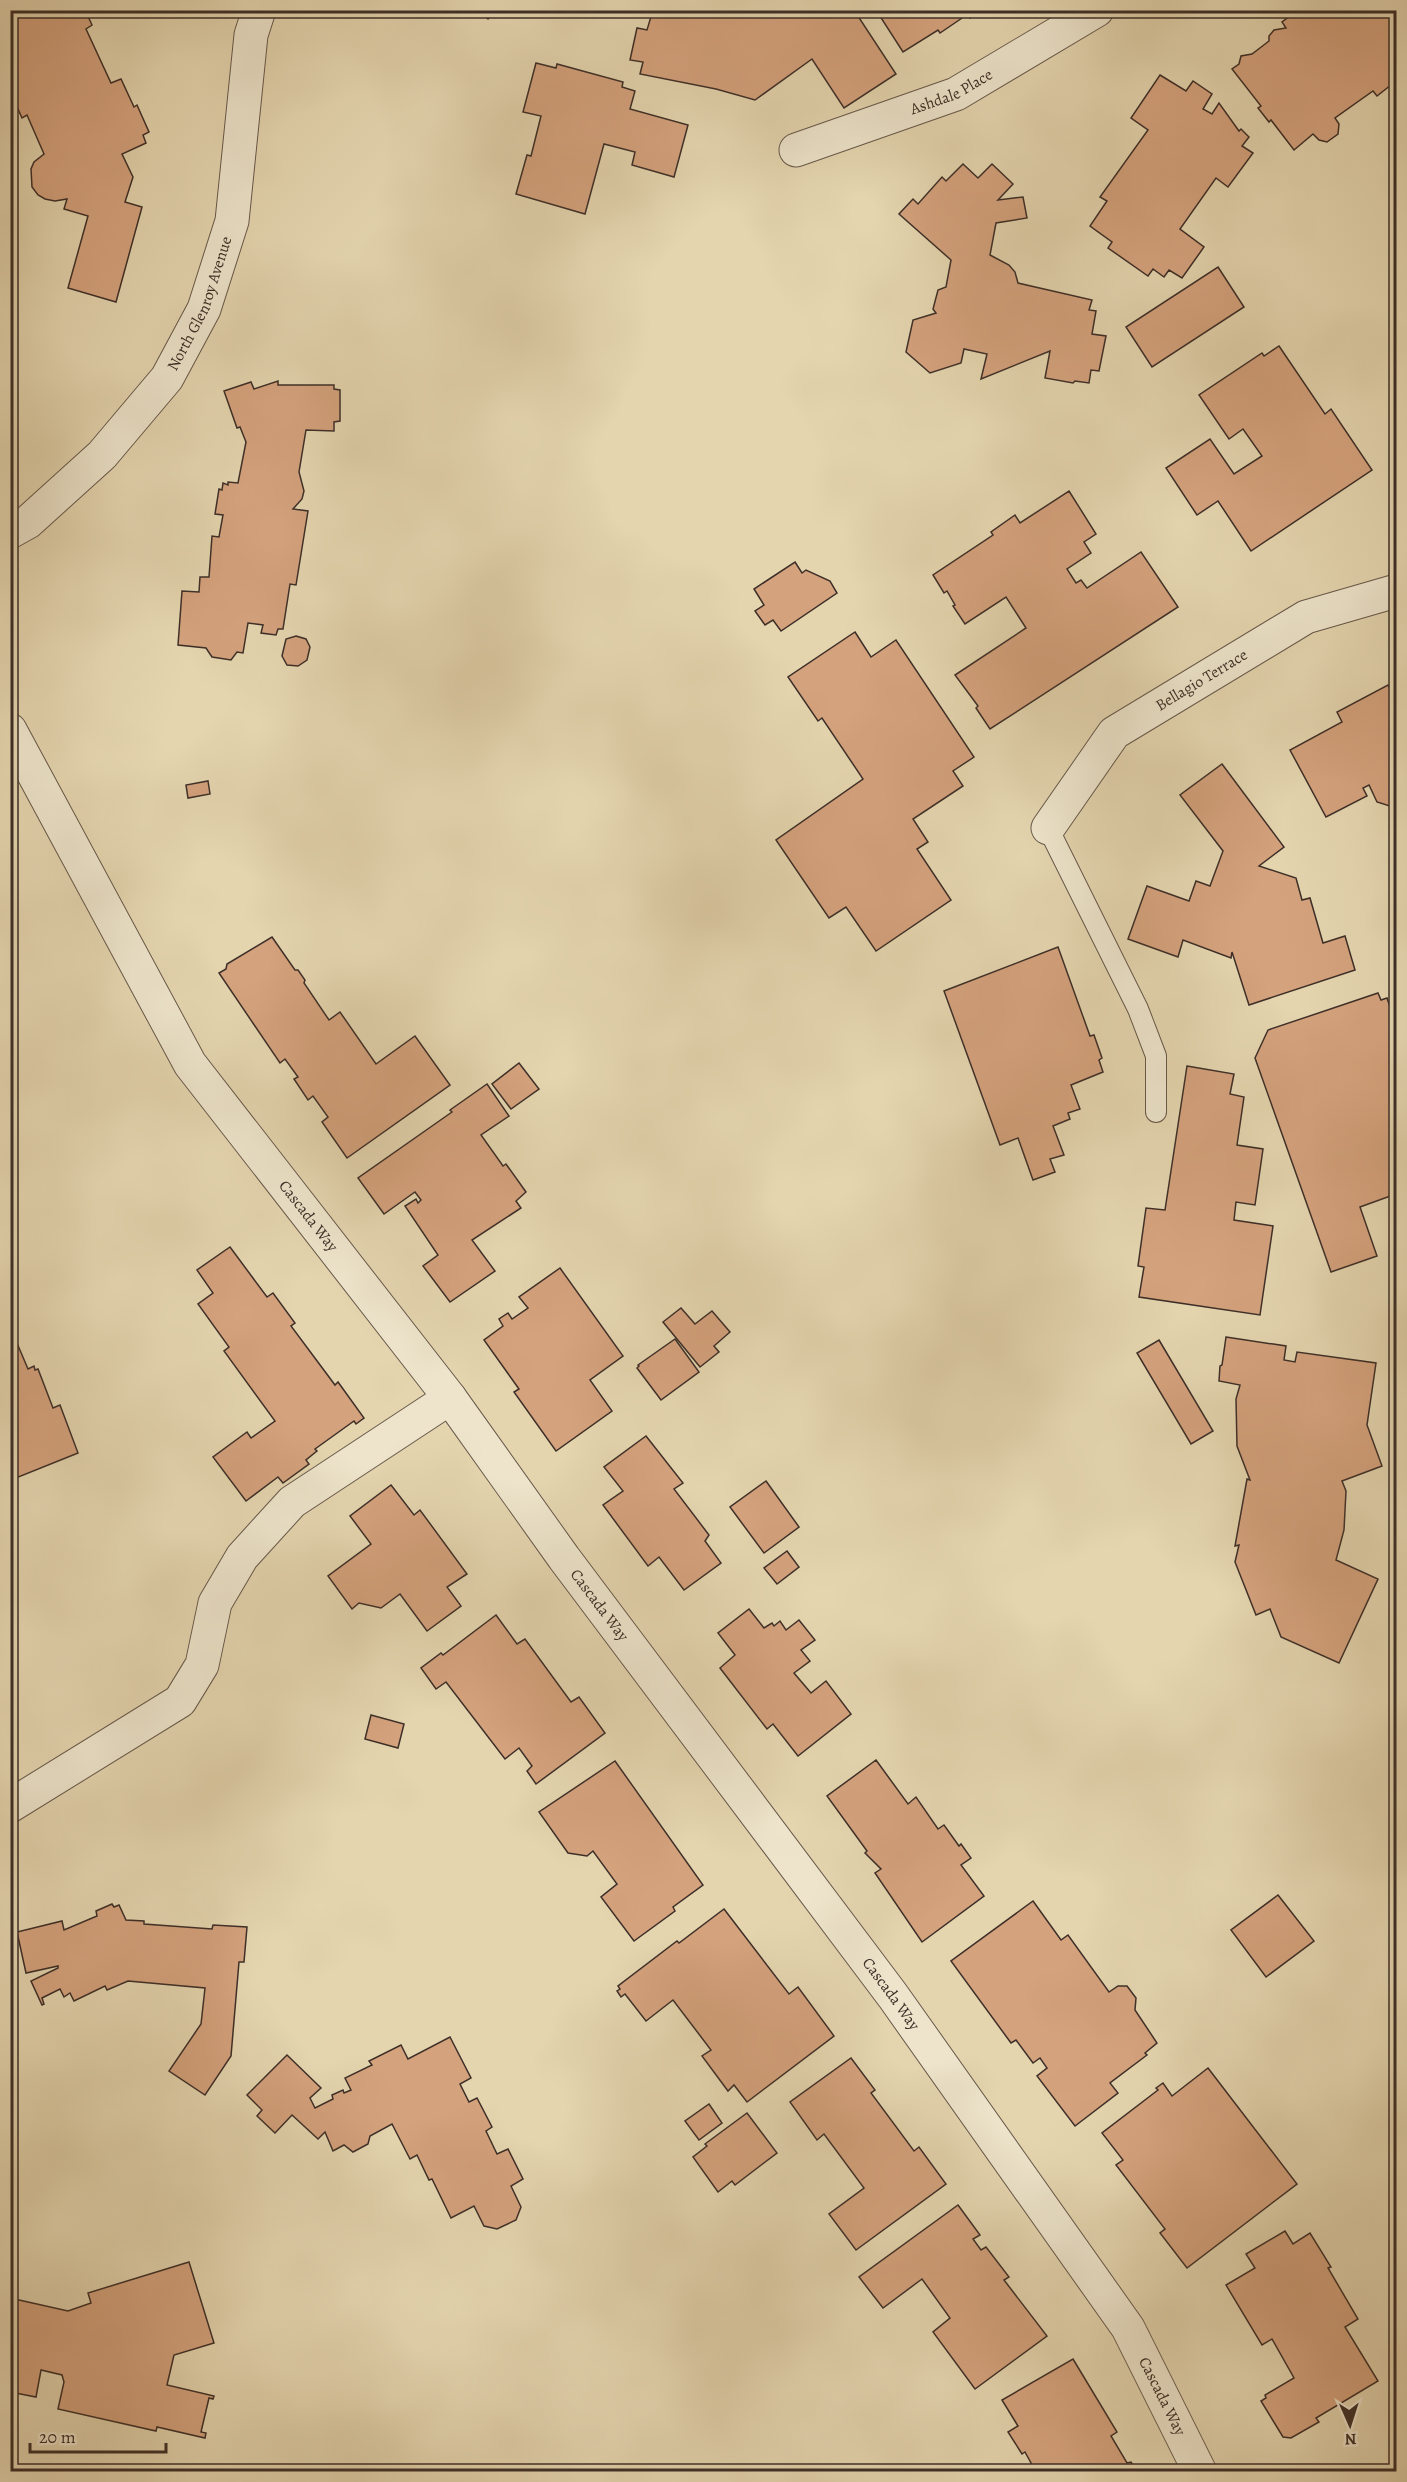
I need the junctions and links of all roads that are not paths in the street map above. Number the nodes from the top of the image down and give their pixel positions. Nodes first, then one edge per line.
1 (259, 10) edge
2 (1097, 10) edge
3 (796, 150) dead end
4 (10, 532) edge
5 (1396, 591) edge
6 (10, 730) edge
7 (1048, 828) joint
8 (1156, 1112) dead end
9 (450, 1398) junction
10 (10, 1806) edge
11 (1200, 2472) edge

1 - 4 street, North Glenroy Avenue
2 - 3 street, Ashdale Place
5 - 7 street, Bellagio Terrace
6 - 9 street, Cascada Way
7 - 8 lane
9 - 10 street
9 - 11 street, Cascada Way

